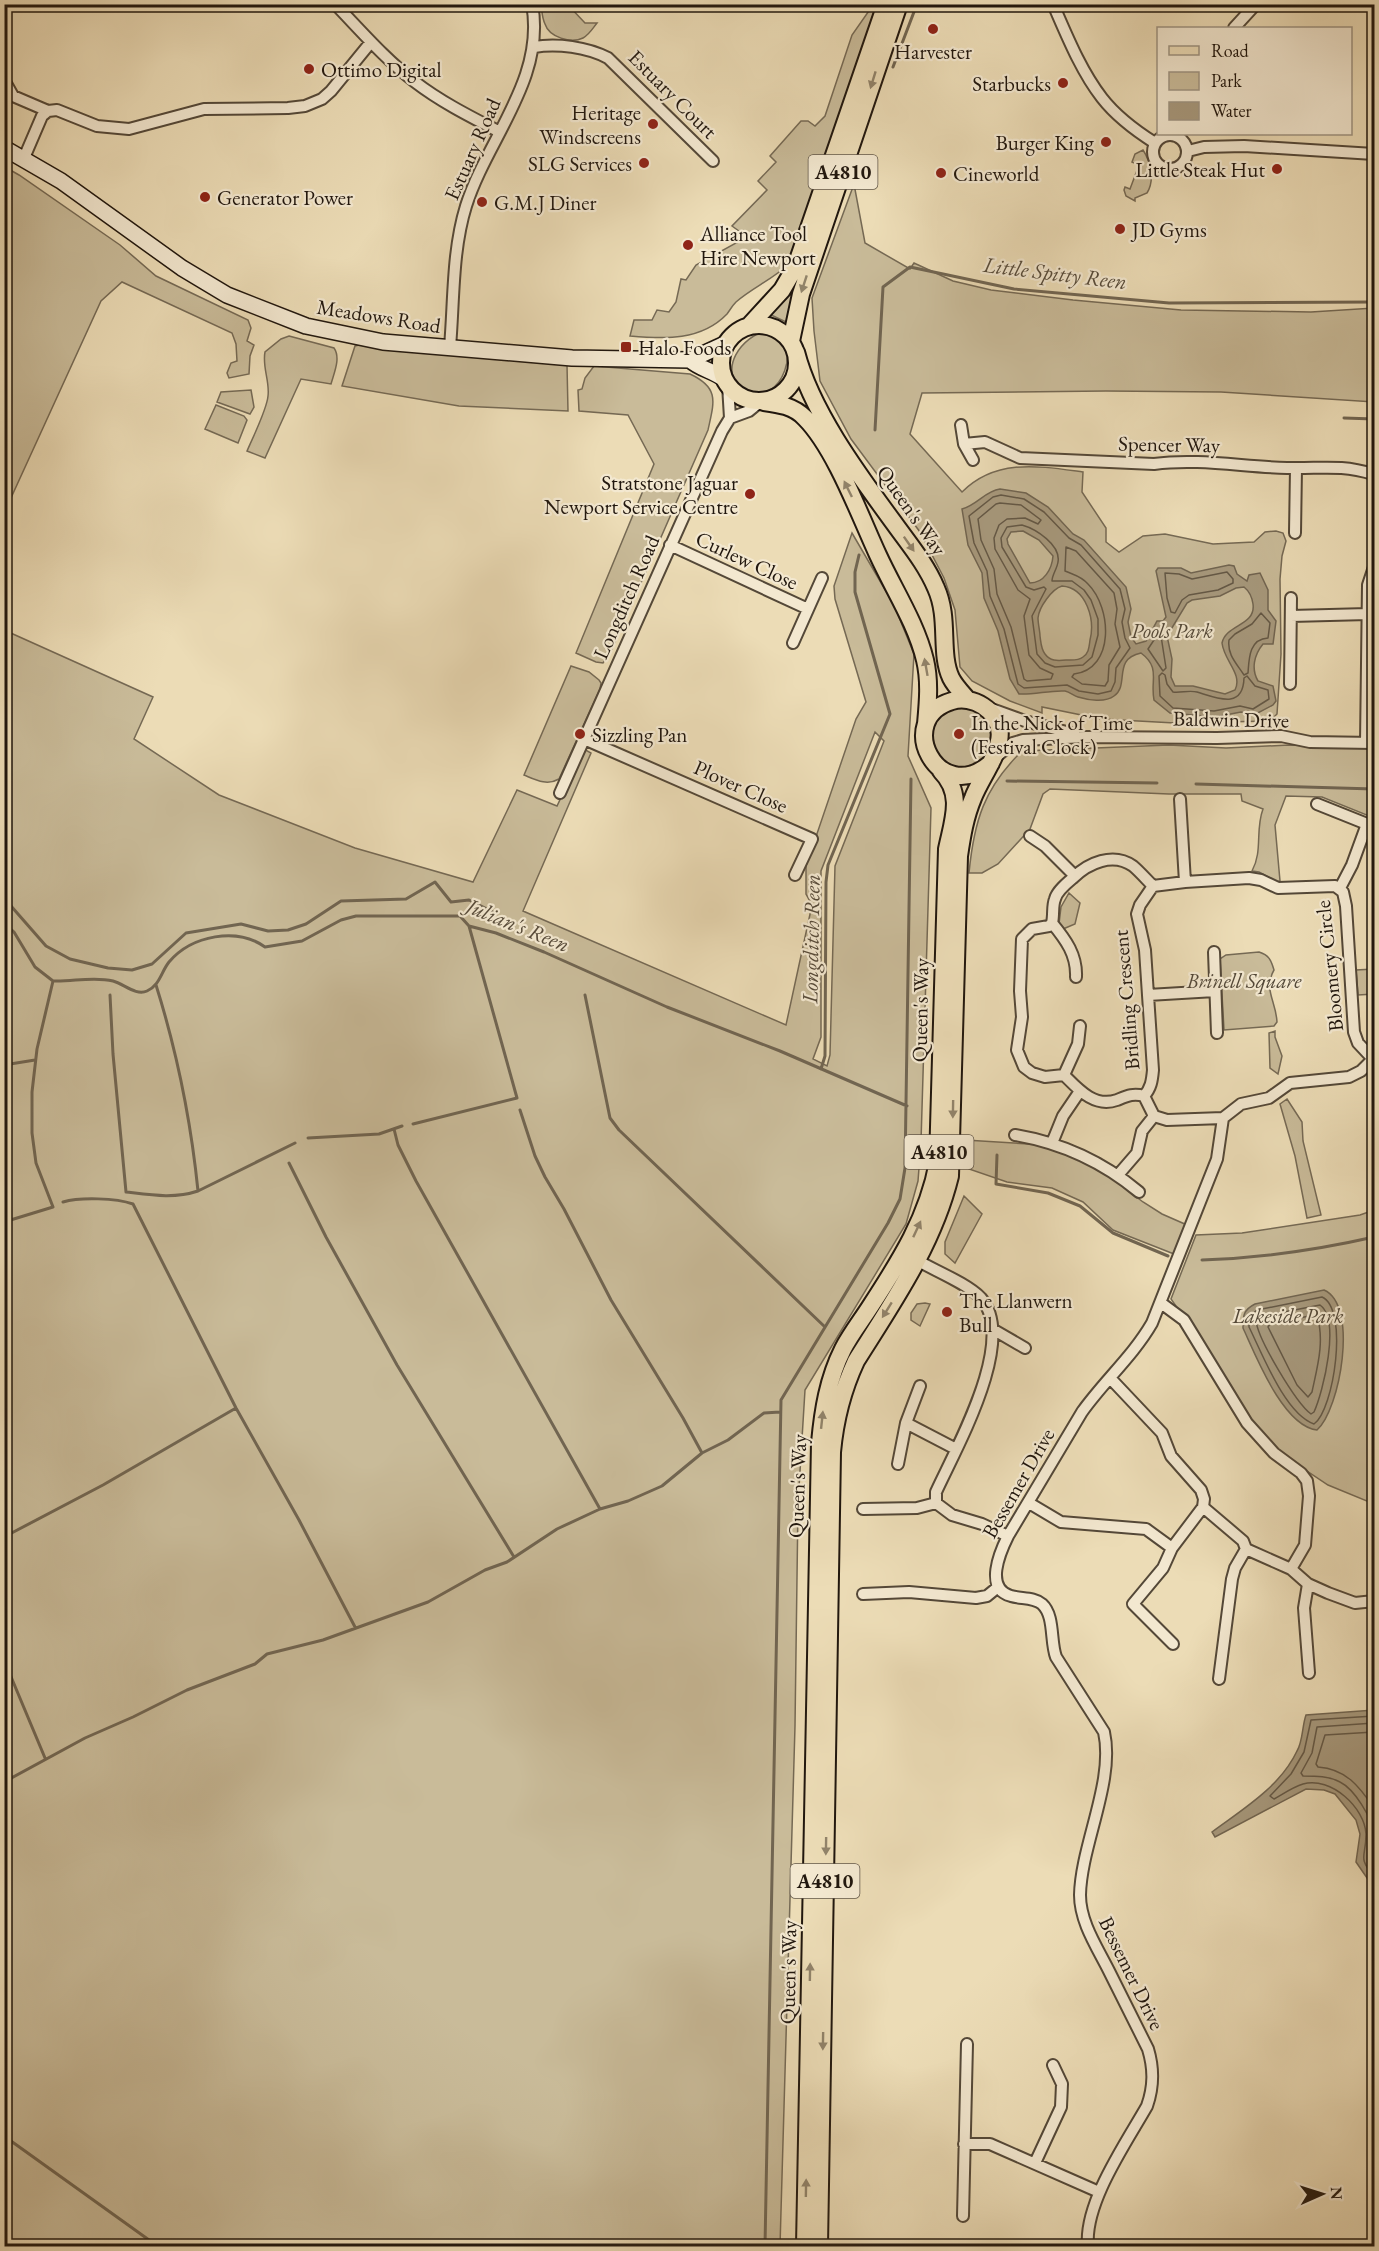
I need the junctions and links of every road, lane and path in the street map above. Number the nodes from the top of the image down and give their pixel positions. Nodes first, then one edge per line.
1 (335, 4) edge
2 (532, 4) edge
3 (886, 4) edge
4 (899, 4) edge
5 (1053, 4) edge
6 (1256, 4) edge
7 (1235, 27) edge
8 (371, 42) junction
9 (534, 47) junction
10 (4, 80) edge
11 (48, 111) junction
12 (500, 132) junction
13 (1166, 135) edge
14 (1177, 135) edge
15 (1155, 143) junction
16 (4, 148) edge
17 (1188, 151) junction
18 (1374, 154) edge
19 (24, 158) junction
20 (713, 161) dead end
21 (749, 326) junction
22 (727, 343) junction
23 (450, 347) junction
24 (793, 347) junction
25 (690, 360) junction
26 (726, 382) junction
27 (762, 402) junction
28 (730, 418) junction
29 (962, 425) dead end
30 (964, 444) junction
31 (973, 460) dead end
32 (1296, 468) junction
33 (1374, 475) edge
34 (1295, 533) dead end
35 (670, 545) junction
36 (1374, 567) edge
37 (822, 578) dead end
38 (1291, 598) dead end
39 (808, 609) junction
40 (1368, 614) junction
41 (1291, 616) junction
42 (794, 643) dead end
43 (1371, 646) edge
44 (1290, 684) dead end
45 (975, 703) junction
46 (926, 725) junction
47 (1086, 737) junction
48 (584, 739) junction
49 (1370, 743) edge
50 (992, 761) junction
51 (934, 764) junction
52 (560, 793) dead end
53 (1180, 799) dead end
54 (1317, 804) dead end
55 (1030, 836) dead end
56 (795, 875) dead end
57 (1075, 876) junction
58 (1185, 882) junction
59 (1153, 886) junction
60 (1340, 888) junction
61 (1052, 922) junction
62 (1214, 952) dead end
63 (1076, 977) dead end
64 (1215, 991) junction
65 (1148, 995) junction
66 (1080, 1026) dead end
67 (1217, 1033) dead end
68 (1372, 1064) edge
69 (1064, 1075) junction
70 (1080, 1091) junction
71 (1144, 1096) junction
72 (1154, 1116) junction
73 (1224, 1118) junction
74 (1015, 1135) dead end
75 (1052, 1143) junction
76 (1118, 1175) junction
77 (1139, 1192) dead end
78 (912, 1257) junction
79 (1161, 1303) junction
80 (994, 1330) junction
81 (1025, 1348) dead end
82 (1111, 1379) junction
83 (920, 1386) dead end
84 (906, 1423) junction
85 (956, 1449) junction
86 (897, 1464) dead end
87 (936, 1503) junction
88 (1029, 1503) junction
89 (1203, 1507) junction
90 (863, 1509) dead end
91 (1008, 1536) junction
92 (1172, 1548) junction
93 (1246, 1549) junction
94 (1291, 1569) junction
95 (1308, 1584) junction
96 (998, 1587) junction
97 (863, 1594) dead end
98 (1374, 1601) edge
99 (1173, 1644) dead end
100 (1309, 1673) dead end
101 (1219, 1680) dead end
102 (967, 2044) dead end
103 (1053, 2065) dead end
104 (964, 2144) junction
105 (1035, 2163) junction
106 (1099, 2192) junction
107 (963, 2216) dead end
108 (805, 2247) edge
109 (819, 2247) edge
110 (1088, 2247) edge

1 - 8 street
2 - 9 street, Estuary Road
3 - 21 main road, A4810
4 -> 24 main road, A4810
5 - 15 street
6 - 7 street
8 - 11 street
8 - 12 street
9 - 12 street, Estuary Road
9 - 20 street, Estuary Court
10 - 11 street
11 - 19 street
12 - 23 street, Estuary Road
13 - 15 street
14 - 17 street
15 - 17 street
16 - 19 street, Meadows Road
17 - 18 street
19 - 23 street, Meadows Road
21 - 22 main road
21 - 24 main road
22 - 25 street, Meadows Road
22 - 26 main road
23 - 25 street, Meadows Road
24 - 27 main road
24 -> 45 main road, Queen's Way / A4810
25 - 26 street, Meadows Road
26 - 27 main road
26 - 28 street
27 - 28 street
46 -> 27 main road, Queen's Way
28 - 35 street, Longditch Road
29 - 30 street
30 - 31 street
30 - 32 street, Spencer Way
32 - 33 street, Spencer Way
32 - 34 street
35 - 39 street, Curlew Close
35 - 48 street, Longditch Road
36 - 40 street
37 - 39 street, Curlew Close
38 - 41 street
39 - 42 street, Curlew Close
40 - 41 street
40 - 43 street
41 - 44 street
43 - 49 street
45 - 46 main road
45 - 47 street
45 - 50 main road, Queen's Way
46 - 51 main road, Queen's Way
47 - 49 street, Baldwin Drive
47 - 50 street
48 - 52 street, Longditch Road
48 - 56 street, Plover Close
50 - 51 main road
50 -> 78 main road, Queen's Way / A4810
78 -> 51 main road, Queen's Way / A4810
53 - 58 street
54 - 60 street
55 - 57 street
57 - 59 street
57 - 61 street
58 - 59 street
58 - 60 street, Bloomery Circle
59 - 65 street, Bridling Crescent
60 - 68 street, Bloomery Circle
61 - 63 street
61 - 69 street
62 - 64 street
64 - 65 street
64 - 67 street
65 - 71 street, Bridling Crescent
66 - 69 street
68 - 73 street
69 - 70 street, Bridling Crescent
70 - 71 street, Bridling Crescent
70 - 75 street
71 - 72 street
72 - 73 street
72 - 76 street
73 - 79 street, Bessemer Drive
74 - 75 street
75 - 76 street
76 - 77 street
78 - 80 street
108 -> 78 main road, Queen's Way / A4810
78 -> 109 main road, Queen's Way / A4810
79 - 82 street, Bessemer Drive
79 - 94 street
80 - 81 street
80 - 85 street
82 - 88 street, Bessemer Drive
82 - 89 street
83 - 84 street
84 - 85 street
84 - 86 street
85 - 87 street
87 - 90 street
87 - 91 street
88 - 91 street, Bessemer Drive
88 - 92 street
89 - 92 street
89 - 93 street
91 - 96 street, Bessemer Drive
92 - 99 street
93 - 94 street
93 - 101 street
94 - 95 street
95 - 98 street
95 - 100 street
96 - 97 street
96 - 106 street, Bessemer Drive
102 - 104 street
103 - 105 street
104 - 105 street
104 - 107 street
105 - 106 street
106 - 110 street, Bessemer Drive

